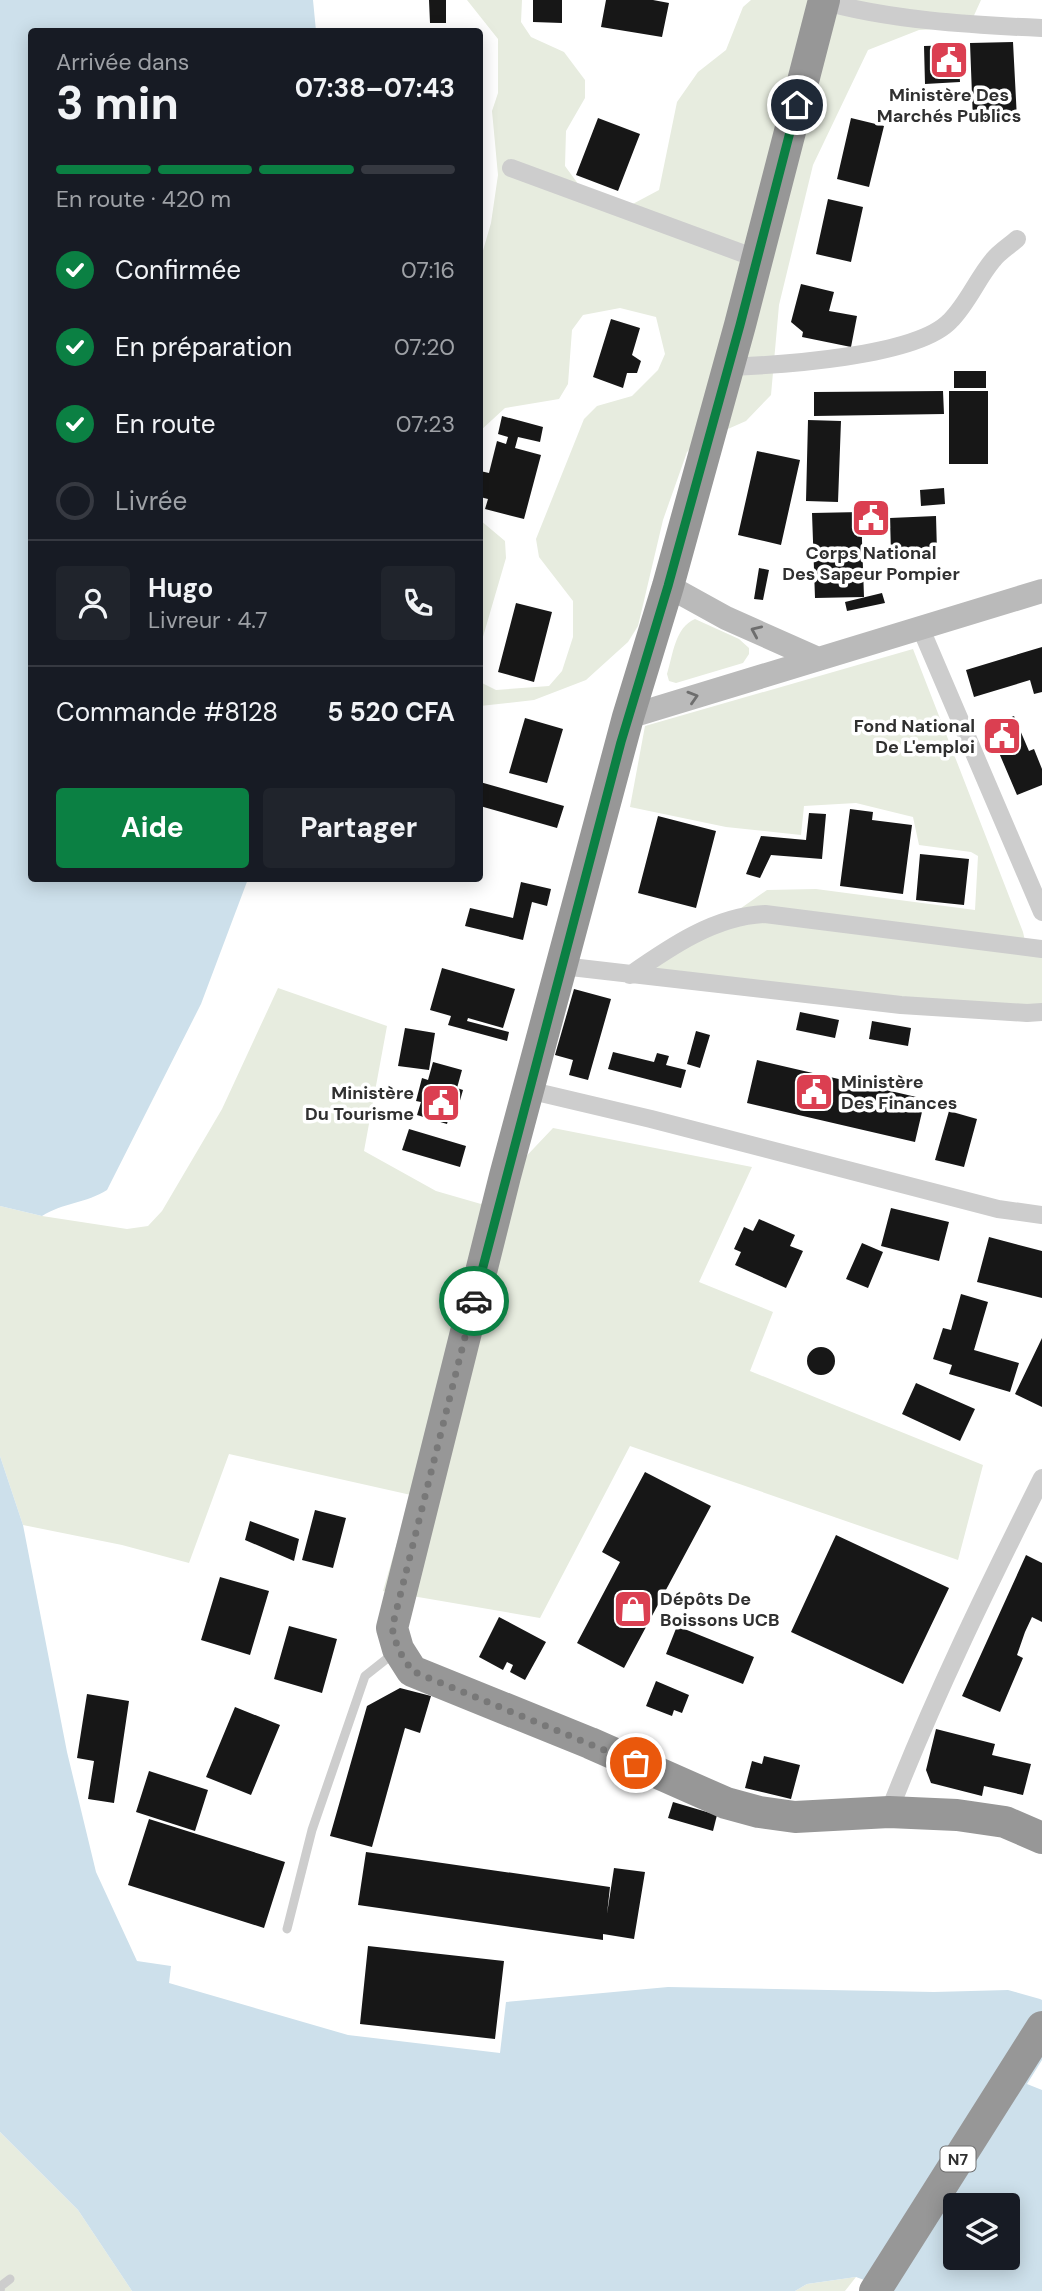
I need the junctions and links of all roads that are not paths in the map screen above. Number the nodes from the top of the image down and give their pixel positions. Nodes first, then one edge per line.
1 (822, 0) edge
2 (1042, 28) edge
3 (511, 168) dead end
4 (1017, 239) dead end
5 (758, 259) junction
6 (728, 367) junction
7 (668, 586) junction
8 (1042, 591) edge
9 (921, 629) junction
10 (818, 659) junction
11 (628, 717) junction
12 (1042, 912) edge
13 (1042, 949) edge
14 (562, 966) junction
15 (630, 975) junction
16 (1042, 1012) edge
17 (528, 1090) junction
18 (1042, 1215) edge
19 (1042, 1478) edge
20 (398, 1649) junction
21 (889, 1812) junction
22 (1042, 1838) edge
23 (287, 1929) dead end
24 (1042, 2027) edge
25 (10, 2279) dead end
26 (0, 2291) edge
27 (875, 2291) edge

1 - 2 street
1 - 5 highway
3 - 5 street
4 - 6 street
5 - 6 highway
6 - 7 highway
10 -> 7 street
7 - 11 highway
8 - 9 street
9 - 10 street
9 - 12 street
11 -> 10 street
11 - 14 highway
13 - 15 street
14 - 15 street
14 - 17 highway
15 - 16 street
17 - 18 street
17 - 20 highway
19 - 21 street
20 - 21 highway
20 - 23 lane
21 - 22 highway
24 - 27 highway, N7
25 - 26 lane

